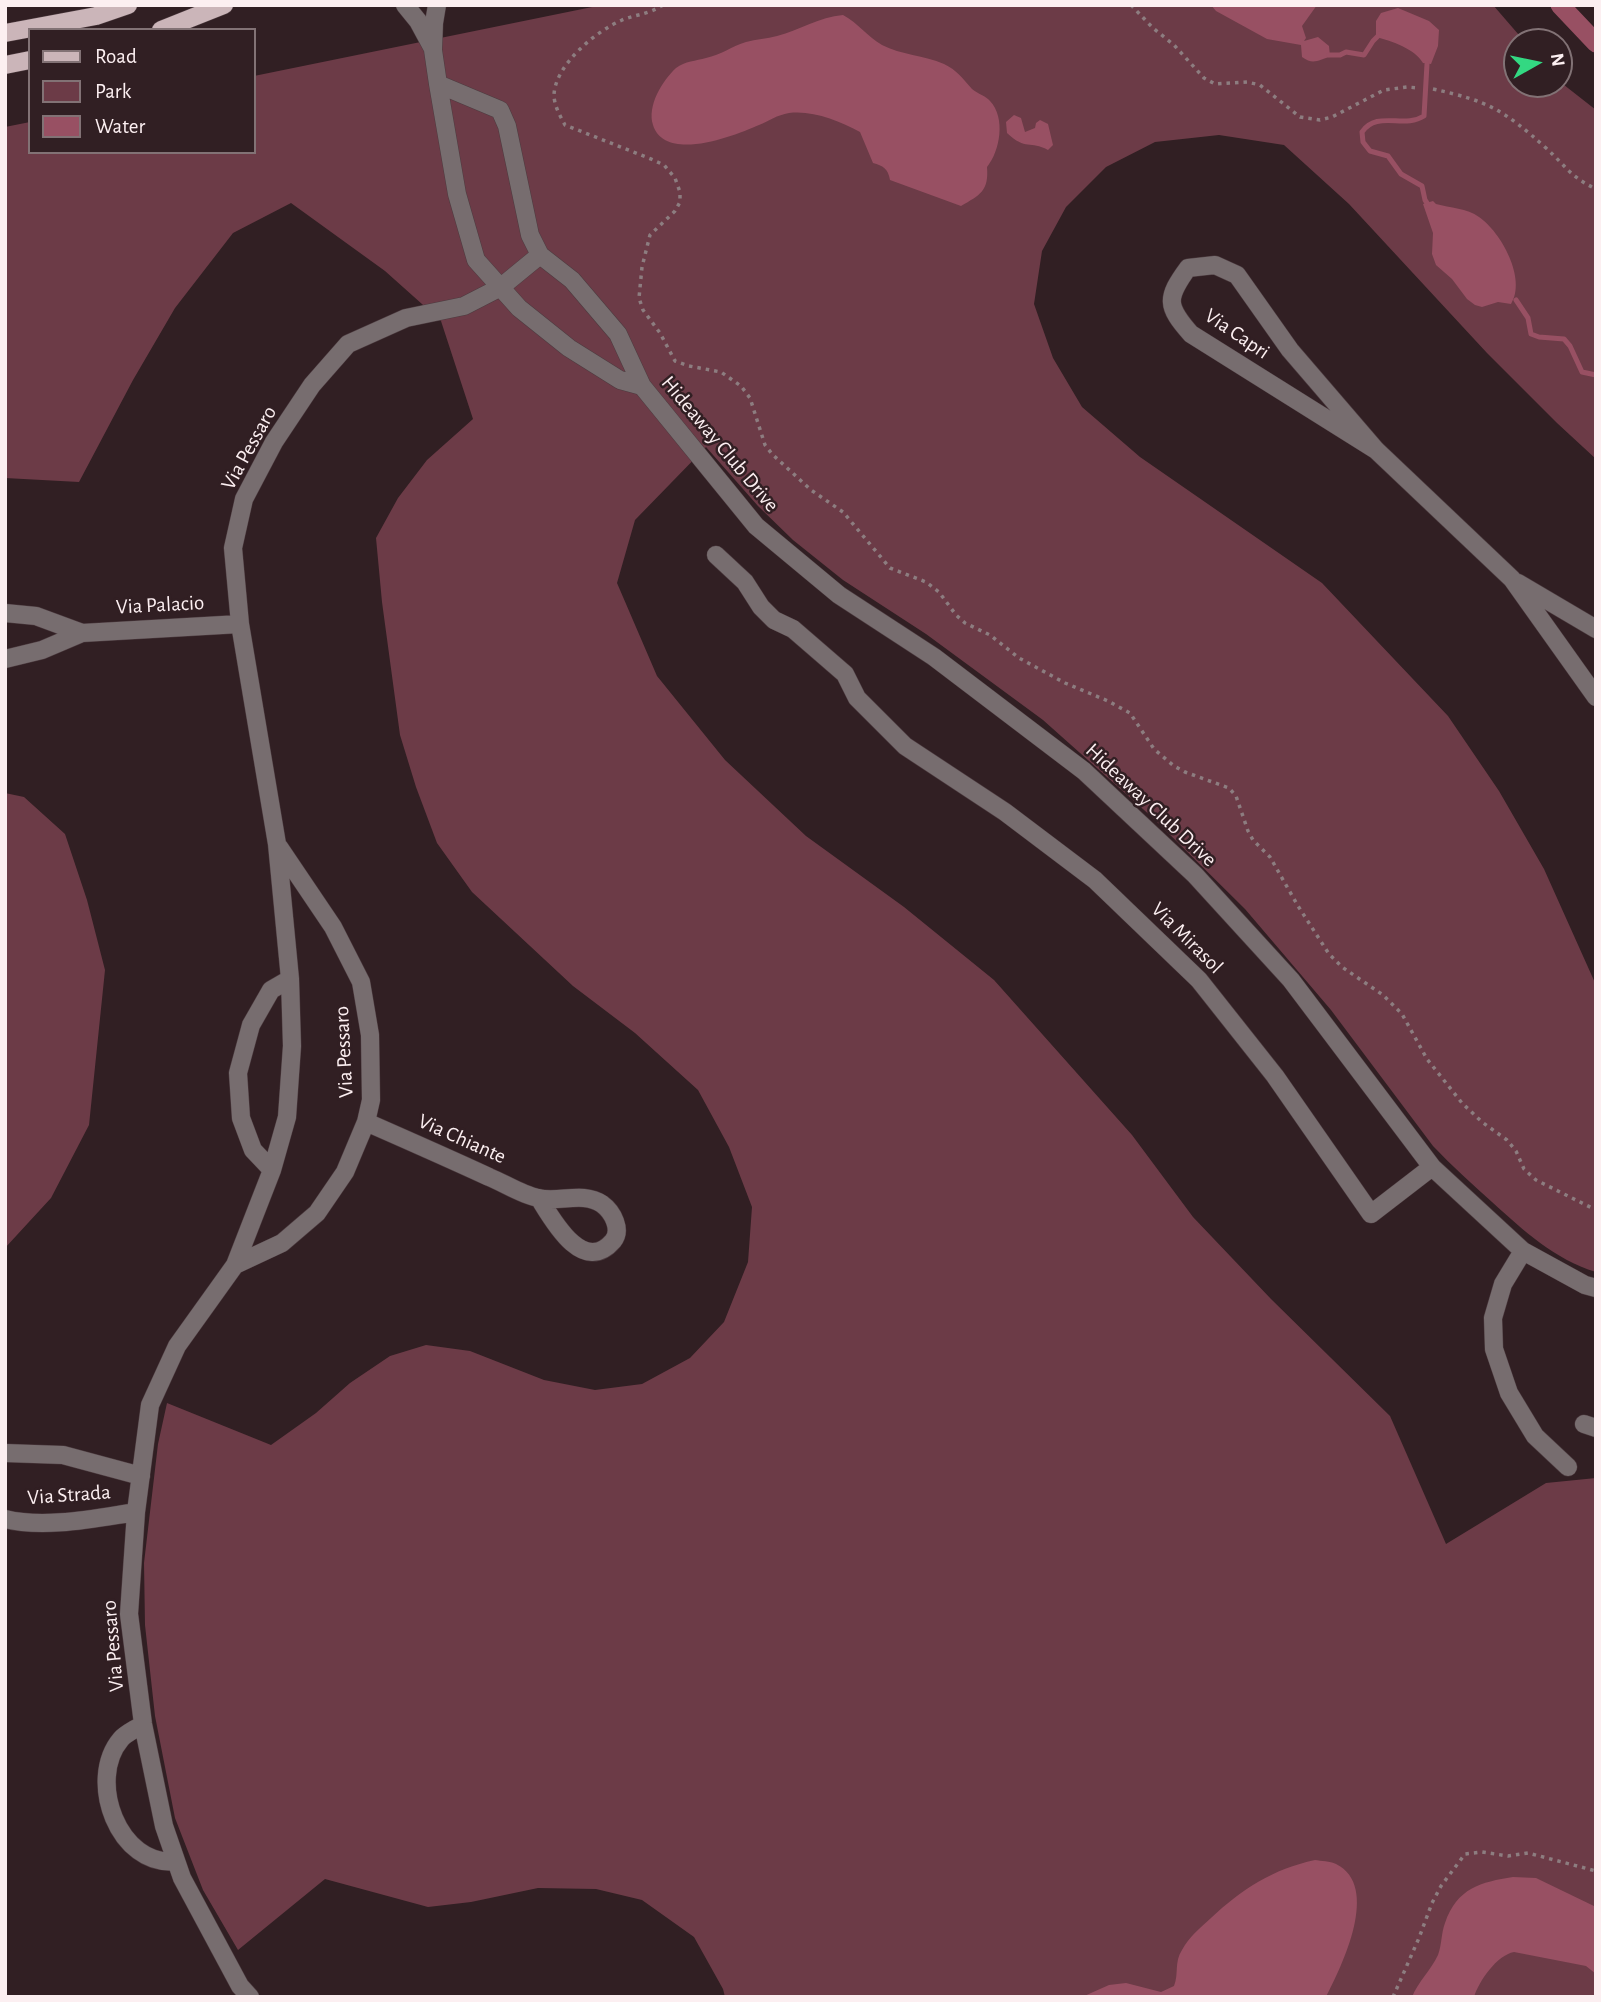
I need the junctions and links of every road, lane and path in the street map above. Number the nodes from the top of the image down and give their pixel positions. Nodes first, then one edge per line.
1 (128, 5) edge
2 (224, 5) edge
3 (405, 5) edge
4 (437, 5) edge
5 (663, 5) edge
6 (1131, 5) edge
7 (32, 28) edge
8 (166, 28) edge
9 (28, 29) edge
10 (5, 33) edge
11 (433, 50) junction
12 (28, 60) edge
13 (5, 65) edge
14 (438, 85) junction
15 (1419, 88) dead end
16 (1433, 89) dead end
17 (1596, 189) edge
18 (540, 255) junction
19 (500, 287) junction
20 (642, 386) junction
21 (1376, 450) junction
22 (716, 555) dead end
23 (1512, 579) junction
24 (5, 613) edge
25 (240, 624) junction
26 (1596, 628) edge
27 (82, 633) junction
28 (5, 659) edge
29 (1596, 697) edge
30 (277, 844) junction
31 (290, 979) junction
32 (366, 1122) junction
33 (1432, 1167) junction
34 (272, 1170) junction
35 (539, 1198) dead end
36 (1596, 1210) edge
37 (1524, 1251) junction
38 (235, 1265) junction
39 (1596, 1288) edge
40 (5, 1453) edge
41 (1568, 1467) dead end
42 (141, 1476) junction
43 (136, 1512) junction
44 (5, 1518) edge
45 (143, 1724) junction
46 (176, 1861) junction
47 (1596, 1871) edge
48 (244, 1993) edge
49 (1393, 1997) edge

1 - 7 main road
2 - 8 main road
3 - 11 street, Hideaway Club Drive
4 - 11 street, Hideaway Club Drive
5 - 36 path
6 - 15 path
9 - 10 main road
11 - 14 street, Hideaway Club Drive
12 - 13 main road
14 - 18 street
14 - 19 street, Hideaway Club Drive
16 - 17 path
18 - 19 street, Via Pessaro
18 - 20 street, Hideaway Club Drive
19 - 20 street, Hideaway Club Drive
19 - 25 street, Via Pessaro
20 - 33 street, Hideaway Club Drive
21 - 21 street, Via Capri
21 - 23 street, Via Capri
22 - 33 street, Via Mirasol
23 - 26 street, Via Capri
23 - 29 street, Via Capri
24 - 27 street, Via Palacio
25 - 27 street, Via Palacio
25 - 30 street, Via Pessaro
27 - 28 street, Via Palacio
30 - 31 street, Via Pessaro
30 - 32 street, Via Pessaro
31 - 34 street, Via Pessaro
31 - 34 street
32 - 35 street, Via Chiante
32 - 38 street, Via Pessaro
33 - 37 street, Hideaway Club Drive
34 - 38 street, Via Pessaro
37 - 39 street, Hideaway Club Drive
37 - 41 street
38 - 42 street, Via Pessaro
40 - 42 street, Via Strada
42 - 43 street, Via Pessaro
43 - 44 street, Via Strada
43 - 45 street, Via Pessaro
45 - 46 street, Via Pessaro
45 - 46 street
46 - 48 street, Via Pessaro
47 - 49 path

